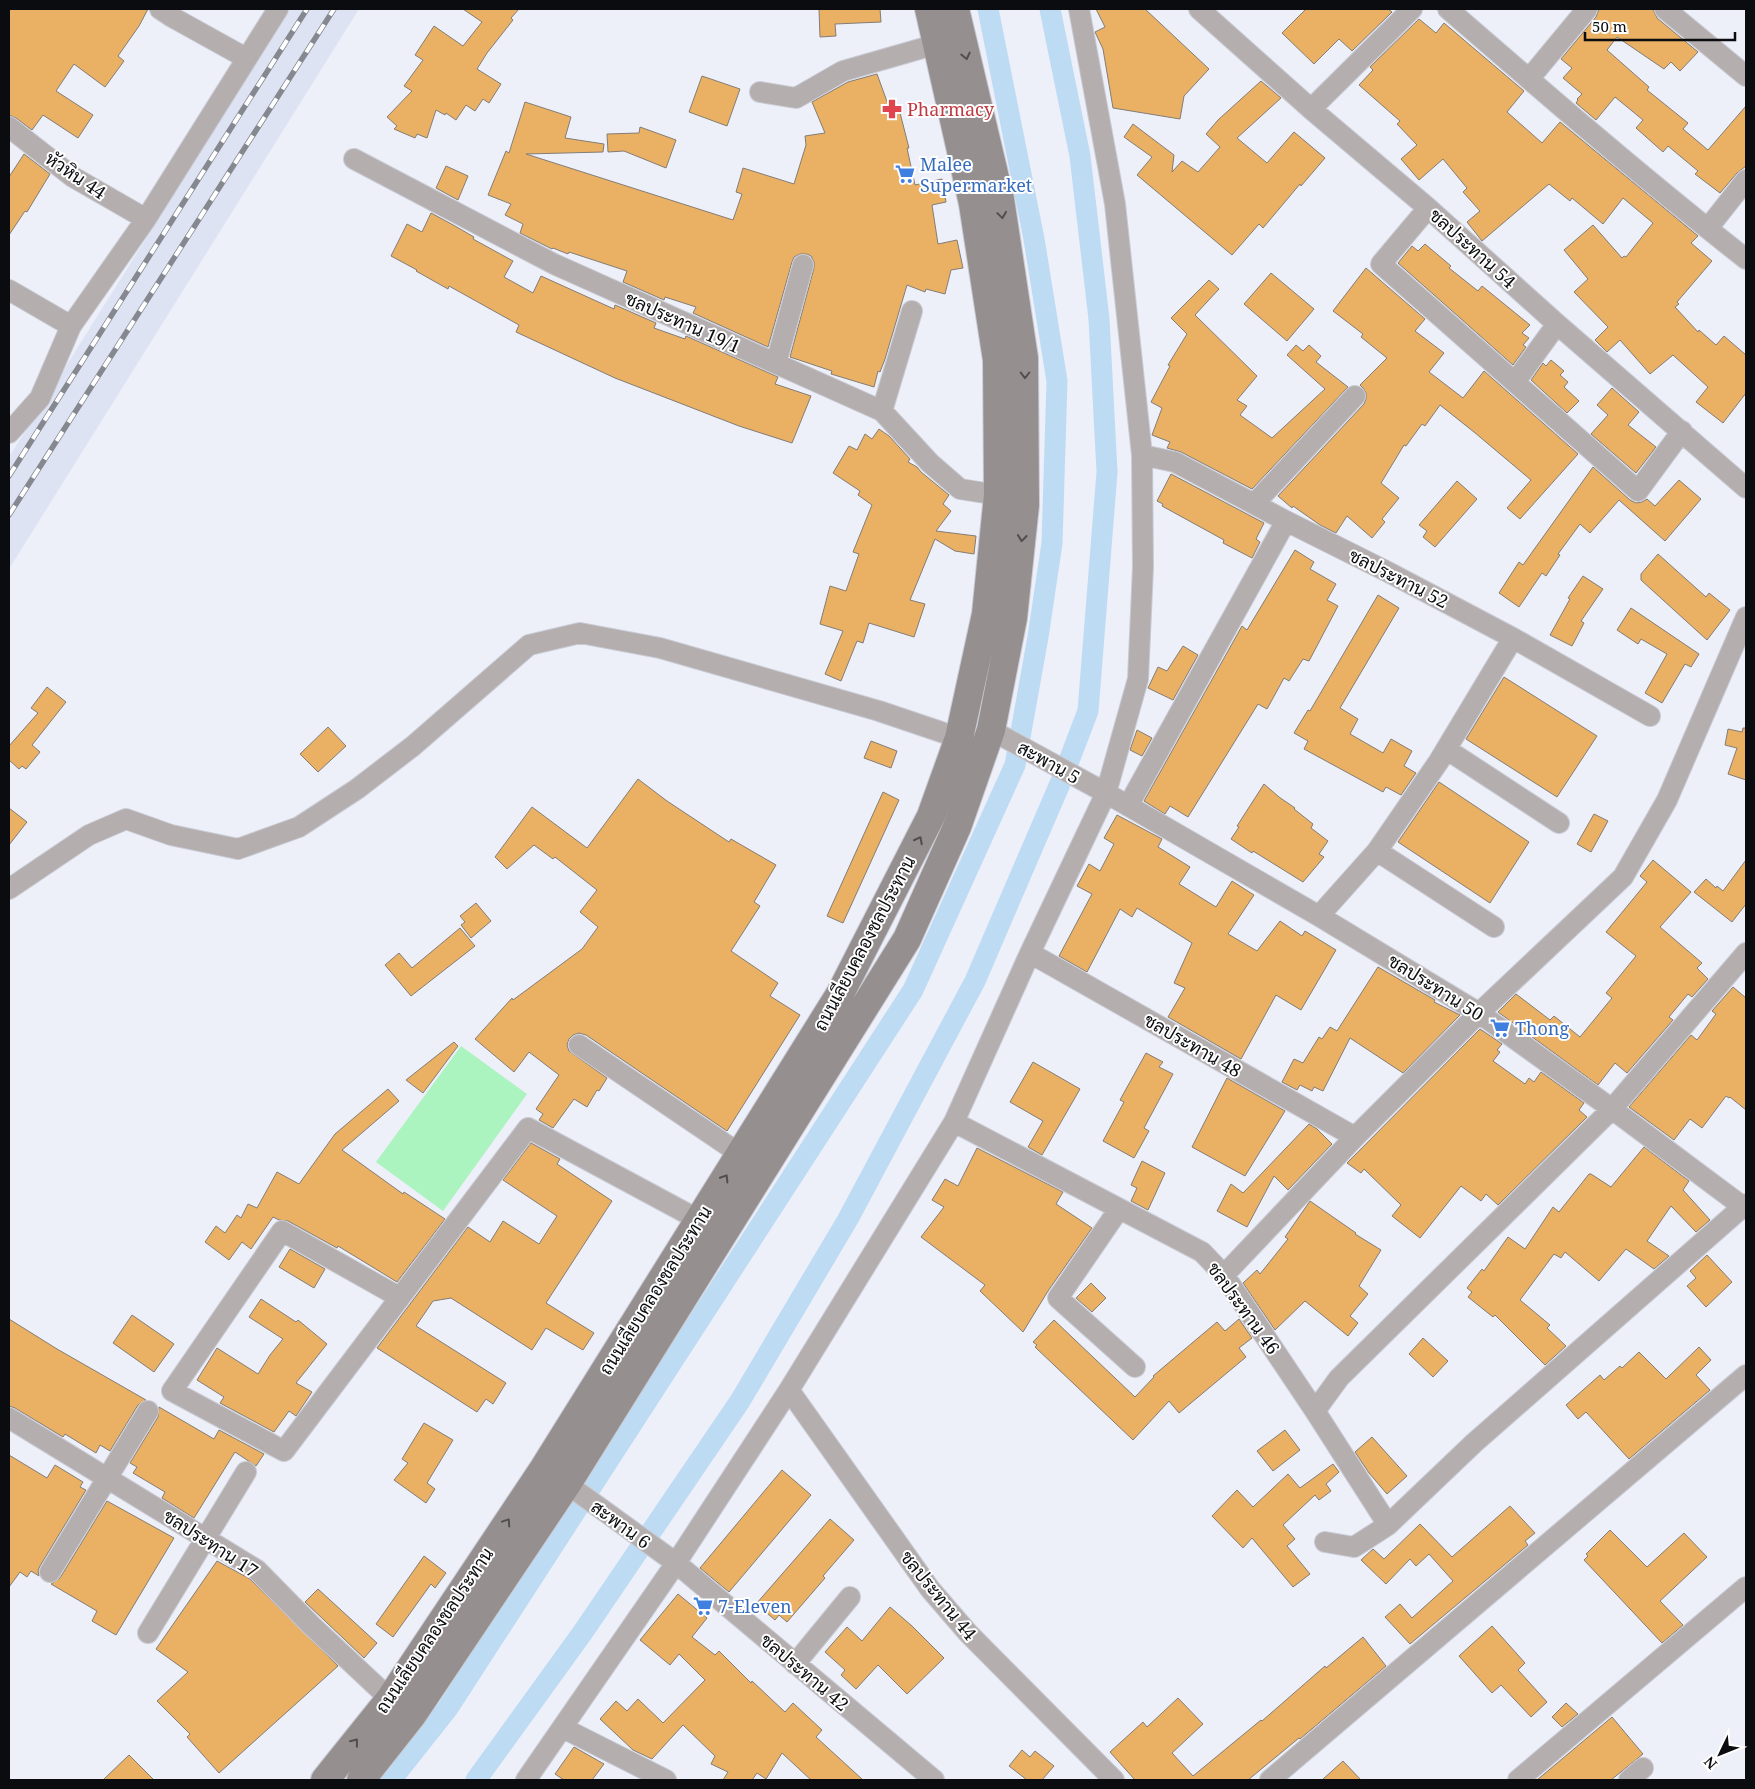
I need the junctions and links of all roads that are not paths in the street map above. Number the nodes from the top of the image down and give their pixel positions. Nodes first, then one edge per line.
1 (160, 9) edge
2 (278, 9) edge
3 (929, 9) edge
4 (955, 9) edge
5 (1079, 9) edge
6 (1198, 9) edge
7 (1412, 9) edge
8 (1448, 9) edge
9 (1587, 9) edge
10 (1665, 9) edge
11 (937, 44) junction
12 (246, 58) junction
13 (1746, 76) edge
14 (1529, 79) junction
15 (760, 92) dead end
16 (1311, 109) junction
17 (9, 127) edge
18 (354, 158) dead end
19 (1746, 180) edge
20 (1428, 208) junction
21 (146, 219) junction
22 (1708, 228) junction
23 (1746, 259) edge
24 (803, 265) dead end
25 (9, 290) edge
26 (912, 311) dead end
27 (1558, 324) junction
28 (72, 326) junction
29 (776, 363) junction
30 (1515, 382) junction
31 (1355, 396) dead end
32 (882, 412) junction
33 (1682, 432) junction
34 (9, 434) edge
35 (1142, 455) junction
36 (1746, 488) edge
37 (998, 495) junction
38 (1254, 504) junction
39 (1286, 521) junction
40 (1746, 617) edge
41 (1513, 638) junction
42 (1650, 716) dead end
43 (991, 730) junction
44 (959, 738) junction
45 (1446, 749) junction
46 (1106, 794) junction
47 (1128, 806) junction
48 (1559, 823) dead end
49 (1377, 851) junction
50 (9, 889) edge
51 (1319, 916) junction
52 (1494, 927) dead end
53 (1030, 953) junction
54 (1746, 953) edge
55 (1479, 1013) junction
56 (579, 1045) dead end
57 (1612, 1109) junction
58 (954, 1122) junction
59 (1355, 1137) junction
60 (740, 1154) junction
61 (1745, 1207) edge
62 (1119, 1209) junction
63 (699, 1220) junction
64 (1224, 1275) junction
65 (399, 1297) junction
66 (1136, 1367) dead end
67 (1746, 1375) edge
68 (789, 1390) junction
69 (148, 1411) dead end
70 (1315, 1411) junction
71 (9, 1418) edge
72 (544, 1468) junction
73 (246, 1472) dead end
74 (107, 1479) junction
75 (567, 1484) junction
76 (1388, 1525) junction
77 (206, 1538) junction
78 (1325, 1542) dead end
79 (676, 1563) junction
80 (50, 1572) dead end
81 (1746, 1587) edge
82 (850, 1597) dead end
83 (148, 1634) dead end
84 (795, 1664) junction
85 (390, 1698) junction
86 (563, 1728) junction
87 (536, 1777) edge
88 (325, 1780) edge
89 (361, 1780) edge
90 (666, 1780) edge
91 (934, 1780) edge
92 (1114, 1780) edge
93 (1270, 1780) edge
94 (1518, 1780) edge

1 - 12 street
2 - 12 street
3 - 11 street, ถนนเลียบคลองชลประทาน
4 -> 43 street, ถนนเลียบคลองชลประทาน
5 - 35 street
6 - 16 street, ชลประทาน 54
7 - 16 street
8 - 14 street
9 - 14 street
10 - 13 street
11 - 15 street
11 - 37 street, ถนนเลียบคลองชลประทาน
12 - 21 street
14 - 22 street
16 - 20 street, ชลประทาน 54
17 - 21 street, หัวหิน 44
18 - 29 street, ชลประทาน 19/1
19 - 22 street
20 - 27 street, ชลประทาน 54
20 - 30 street
21 - 28 street
22 - 23 street
24 - 29 street
25 - 28 street
26 - 32 street
27 - 30 street
27 - 33 street, ชลประทาน 54
28 - 34 street
29 - 32 street, ชลประทาน 19/1
30 - 33 street
31 - 38 street
32 - 37 street, ชลประทาน 19/1
33 - 36 street, ชลประทาน 54
35 - 38 street, ชลประทาน 52
35 - 46 street
37 - 44 street, ถนนเลียบคลองชลประทาน
38 - 39 street, ชลประทาน 52
39 - 41 street, ชลประทาน 52
39 - 47 street
40 - 55 street
41 - 42 street, ชลประทาน 52
41 - 45 street
43 - 46 street, สะพาน 5
43 - 75 street, ถนนเลียบคลองชลประทาน
44 - 50 street
60 -> 44 street, ถนนเลียบคลองชลประทาน
45 - 48 street
45 - 49 street
46 - 47 street, ชลประทาน 50
46 - 53 street
47 - 51 street, ชลประทาน 50
49 - 51 street
49 - 52 street
51 - 55 street, ชลประทาน 50
53 - 58 street
53 - 59 street, ชลประทาน 48
54 - 57 street
55 - 57 street, ชลประทาน 50
55 - 59 street
56 - 60 street
57 - 61 street, ชลประทาน 50
57 - 70 street
58 - 62 street, ชลประทาน 46
58 - 68 street
59 - 64 street
63 -> 60 street, ถนนเลียบคลองชลประทาน
61 - 76 street
62 - 64 street, ชลประทาน 46
62 - 66 street
63 - 65 street
63 - 72 street, ถนนเลียบคลองชลประทาน
64 - 70 street, ชลประทาน 46
65 - 65 street
67 - 93 street
68 - 79 street
68 - 92 street, ชลประทาน 44
69 - 74 street
70 - 76 street, ชลประทาน 46
71 - 74 street, ชลประทาน 17
72 - 75 street
85 -> 72 street, ถนนเลียบคลองชลประทาน
73 - 77 street
74 - 77 street, ชลประทาน 17
74 - 80 street
75 - 79 street, สะพาน 6
75 - 89 street, ถนนเลียบคลองชลประทาน
76 - 78 street
77 - 83 street
77 - 85 street, ชลประทาน 17
79 - 84 street, ชลประทาน 42
79 - 86 street
81 - 94 street
82 - 84 street
84 - 91 street, ชลประทาน 42
88 -> 85 street, ถนนเลียบคลองชลประทาน
86 - 87 street
86 - 90 street

